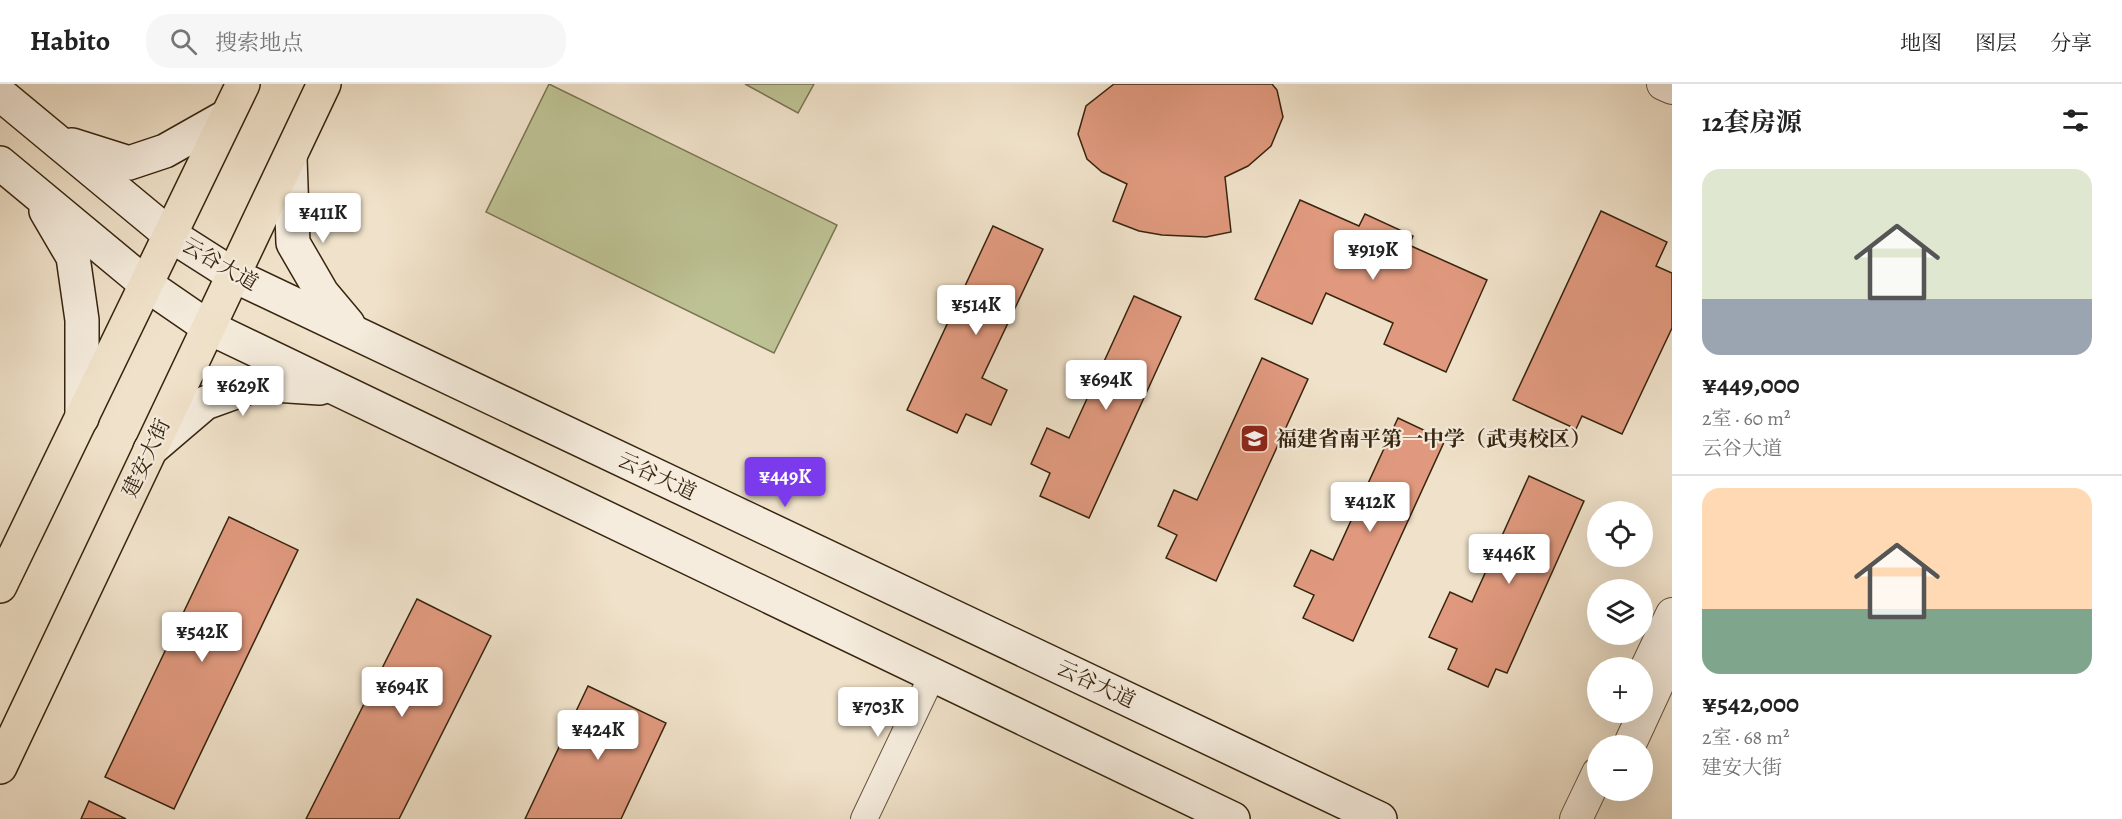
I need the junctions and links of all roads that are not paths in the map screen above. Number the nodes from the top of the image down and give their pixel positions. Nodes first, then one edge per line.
1 (243, 84) edge
2 (324, 84) edge
3 (1663, 84) edge
4 (1672, 88) edge
5 (0, 94) edge
6 (227, 116) junction
7 (55, 140) junction
8 (290, 158) junction
9 (0, 163) edge
10 (34, 191) junction
11 (169, 234) junction
12 (235, 276) junction
13 (147, 285) junction
14 (208, 327) junction
15 (356, 333) junction
16 (337, 390) junction
17 (82, 418) junction
18 (150, 450) junction
19 (0, 586) edge
20 (1672, 614) edge
21 (1672, 654) edge
22 (1652, 657) edge
23 (932, 676) junction
24 (1634, 735) edge
25 (0, 767) edge
26 (1587, 796) edge
27 (1603, 801) edge
28 (864, 819) edge
29 (1233, 819) edge
30 (1380, 819) edge
31 (1576, 819) edge
32 (1594, 819) edge

1 - 6 main road
2 - 8 main road, 建安大街
3 - 4 street
5 - 7 main road, 云谷大道
6 - 7 main road
6 - 11 main road
7 - 11 main road, 云谷大道
8 - 12 main road, 建安大街
8 - 15 main road
9 - 10 main road
10 - 13 main road
10 - 17 main road
11 - 12 main road, 云谷大道
11 - 13 main road
12 - 14 main road, 建安大街
12 - 15 main road, 云谷大道
13 - 14 main road
13 - 17 main road
14 - 16 main road
14 - 18 main road, 建安大街
15 - 30 main road, 云谷大道
16 - 18 main road
16 - 23 main road
17 - 19 main road
18 - 25 main road, 建安大街
20 - 22 street
21 - 24 street
23 - 28 street
23 - 29 main road
26 - 31 street
27 - 32 street

